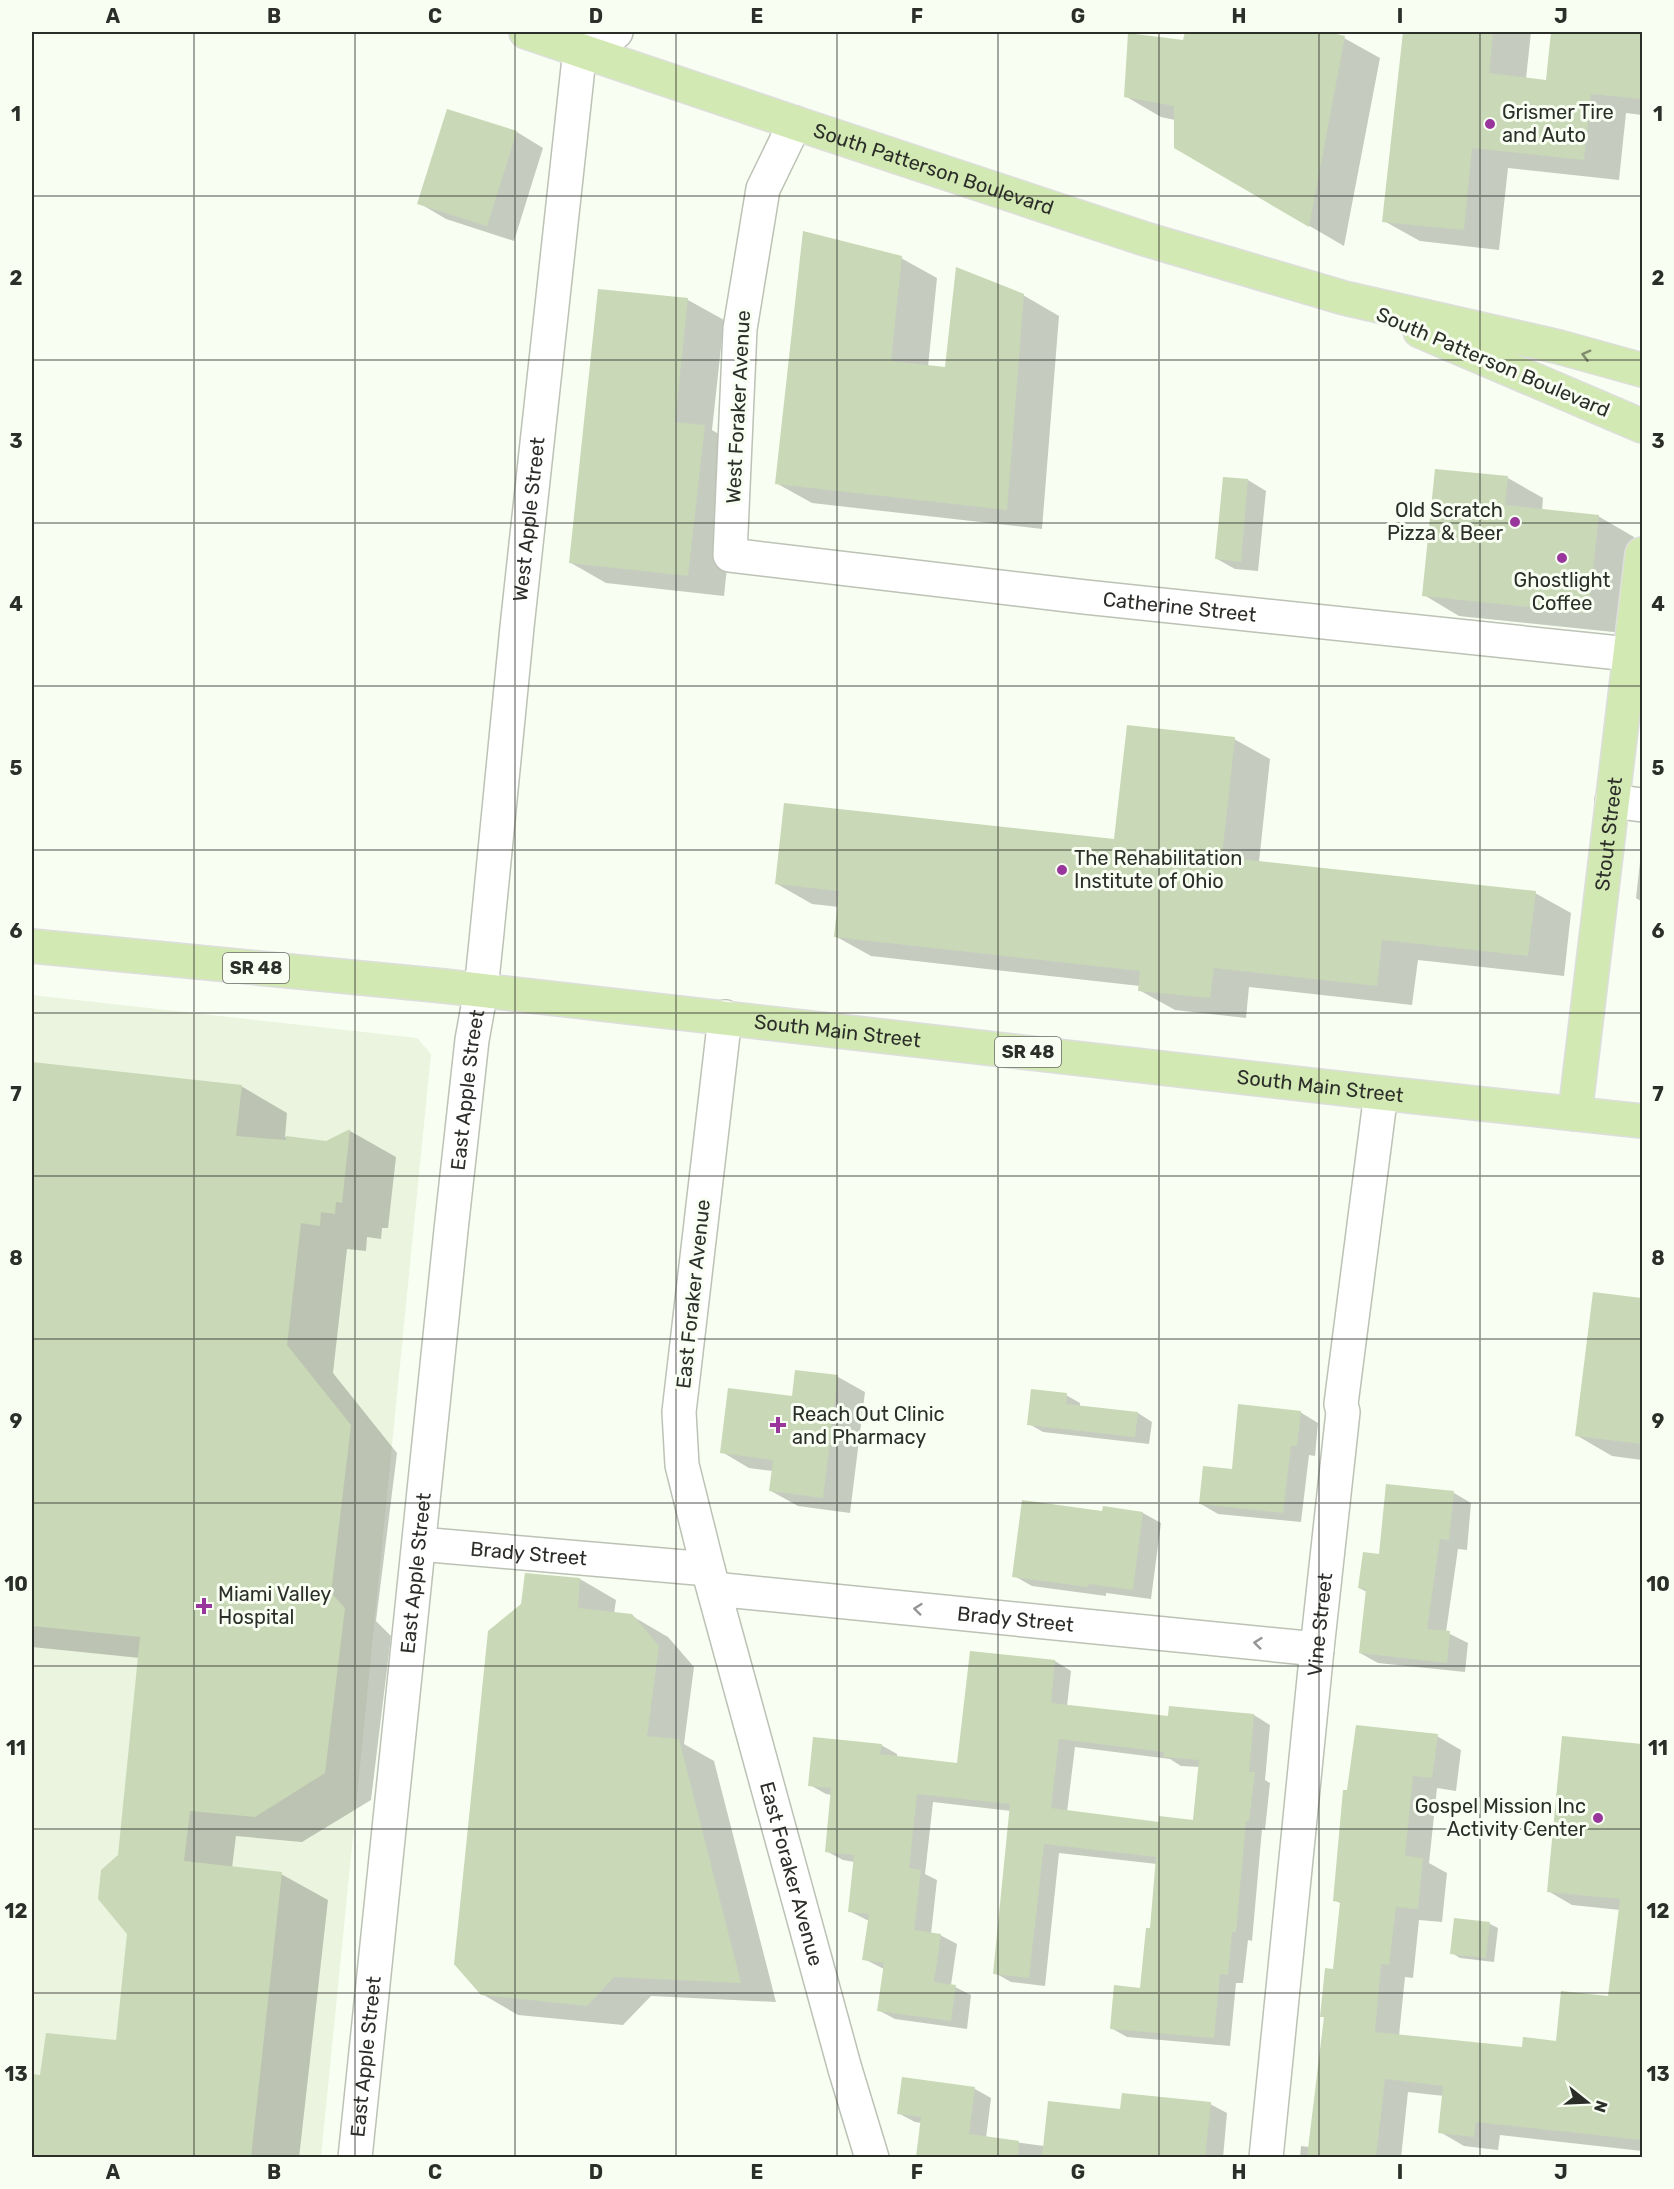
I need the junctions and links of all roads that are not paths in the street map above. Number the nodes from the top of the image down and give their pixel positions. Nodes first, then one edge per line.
1 (526, 32) edge
2 (616, 32) edge
3 (580, 49) junction
4 (795, 123) junction
5 (1344, 298) junction
6 (1642, 370) edge
7 (1642, 426) edge
8 (1642, 554) edge
9 (730, 555) joint
10 (1629, 654) junction
11 (1627, 803) edge
12 (32, 946) edge
13 (480, 990) junction
14 (725, 1017) junction
15 (1381, 1093) junction
16 (1575, 1114) junction
17 (1642, 1121) edge
18 (419, 1544) junction
19 (711, 1579) junction
20 (1317, 1649) junction
21 (355, 2157) edge
22 (872, 2157) edge
23 (1266, 2157) edge

1 - 3 main road, South Patterson Boulevard
2 - 3 street
3 - 4 main road, South Patterson Boulevard
3 - 13 street, West Apple Street
4 - 5 main road, South Patterson Boulevard
4 - 9 street, West Foraker Avenue
6 -> 5 main road, South Patterson Boulevard
5 - 7 main road, South Patterson Boulevard
8 - 10 main road, Stout Street
9 - 10 street, Catherine Street
10 - 11 main road, Stout Street
11 - 16 main road, Stout Street
12 - 13 main road, South Main Street / SR 48
13 - 14 main road, South Main Street / SR 48
13 - 18 street, East Apple Street
14 - 15 main road, South Main Street / SR 48
14 - 19 street, East Foraker Avenue
15 - 16 main road, South Main Street / SR 48
15 - 20 street, Vine Street
16 - 17 main road, South Main Street / SR 48
18 - 19 street, Brady Street
18 - 21 street, East Apple Street
20 -> 19 street, Brady Street
19 - 22 street, East Foraker Avenue
20 - 23 street, Vine Street

